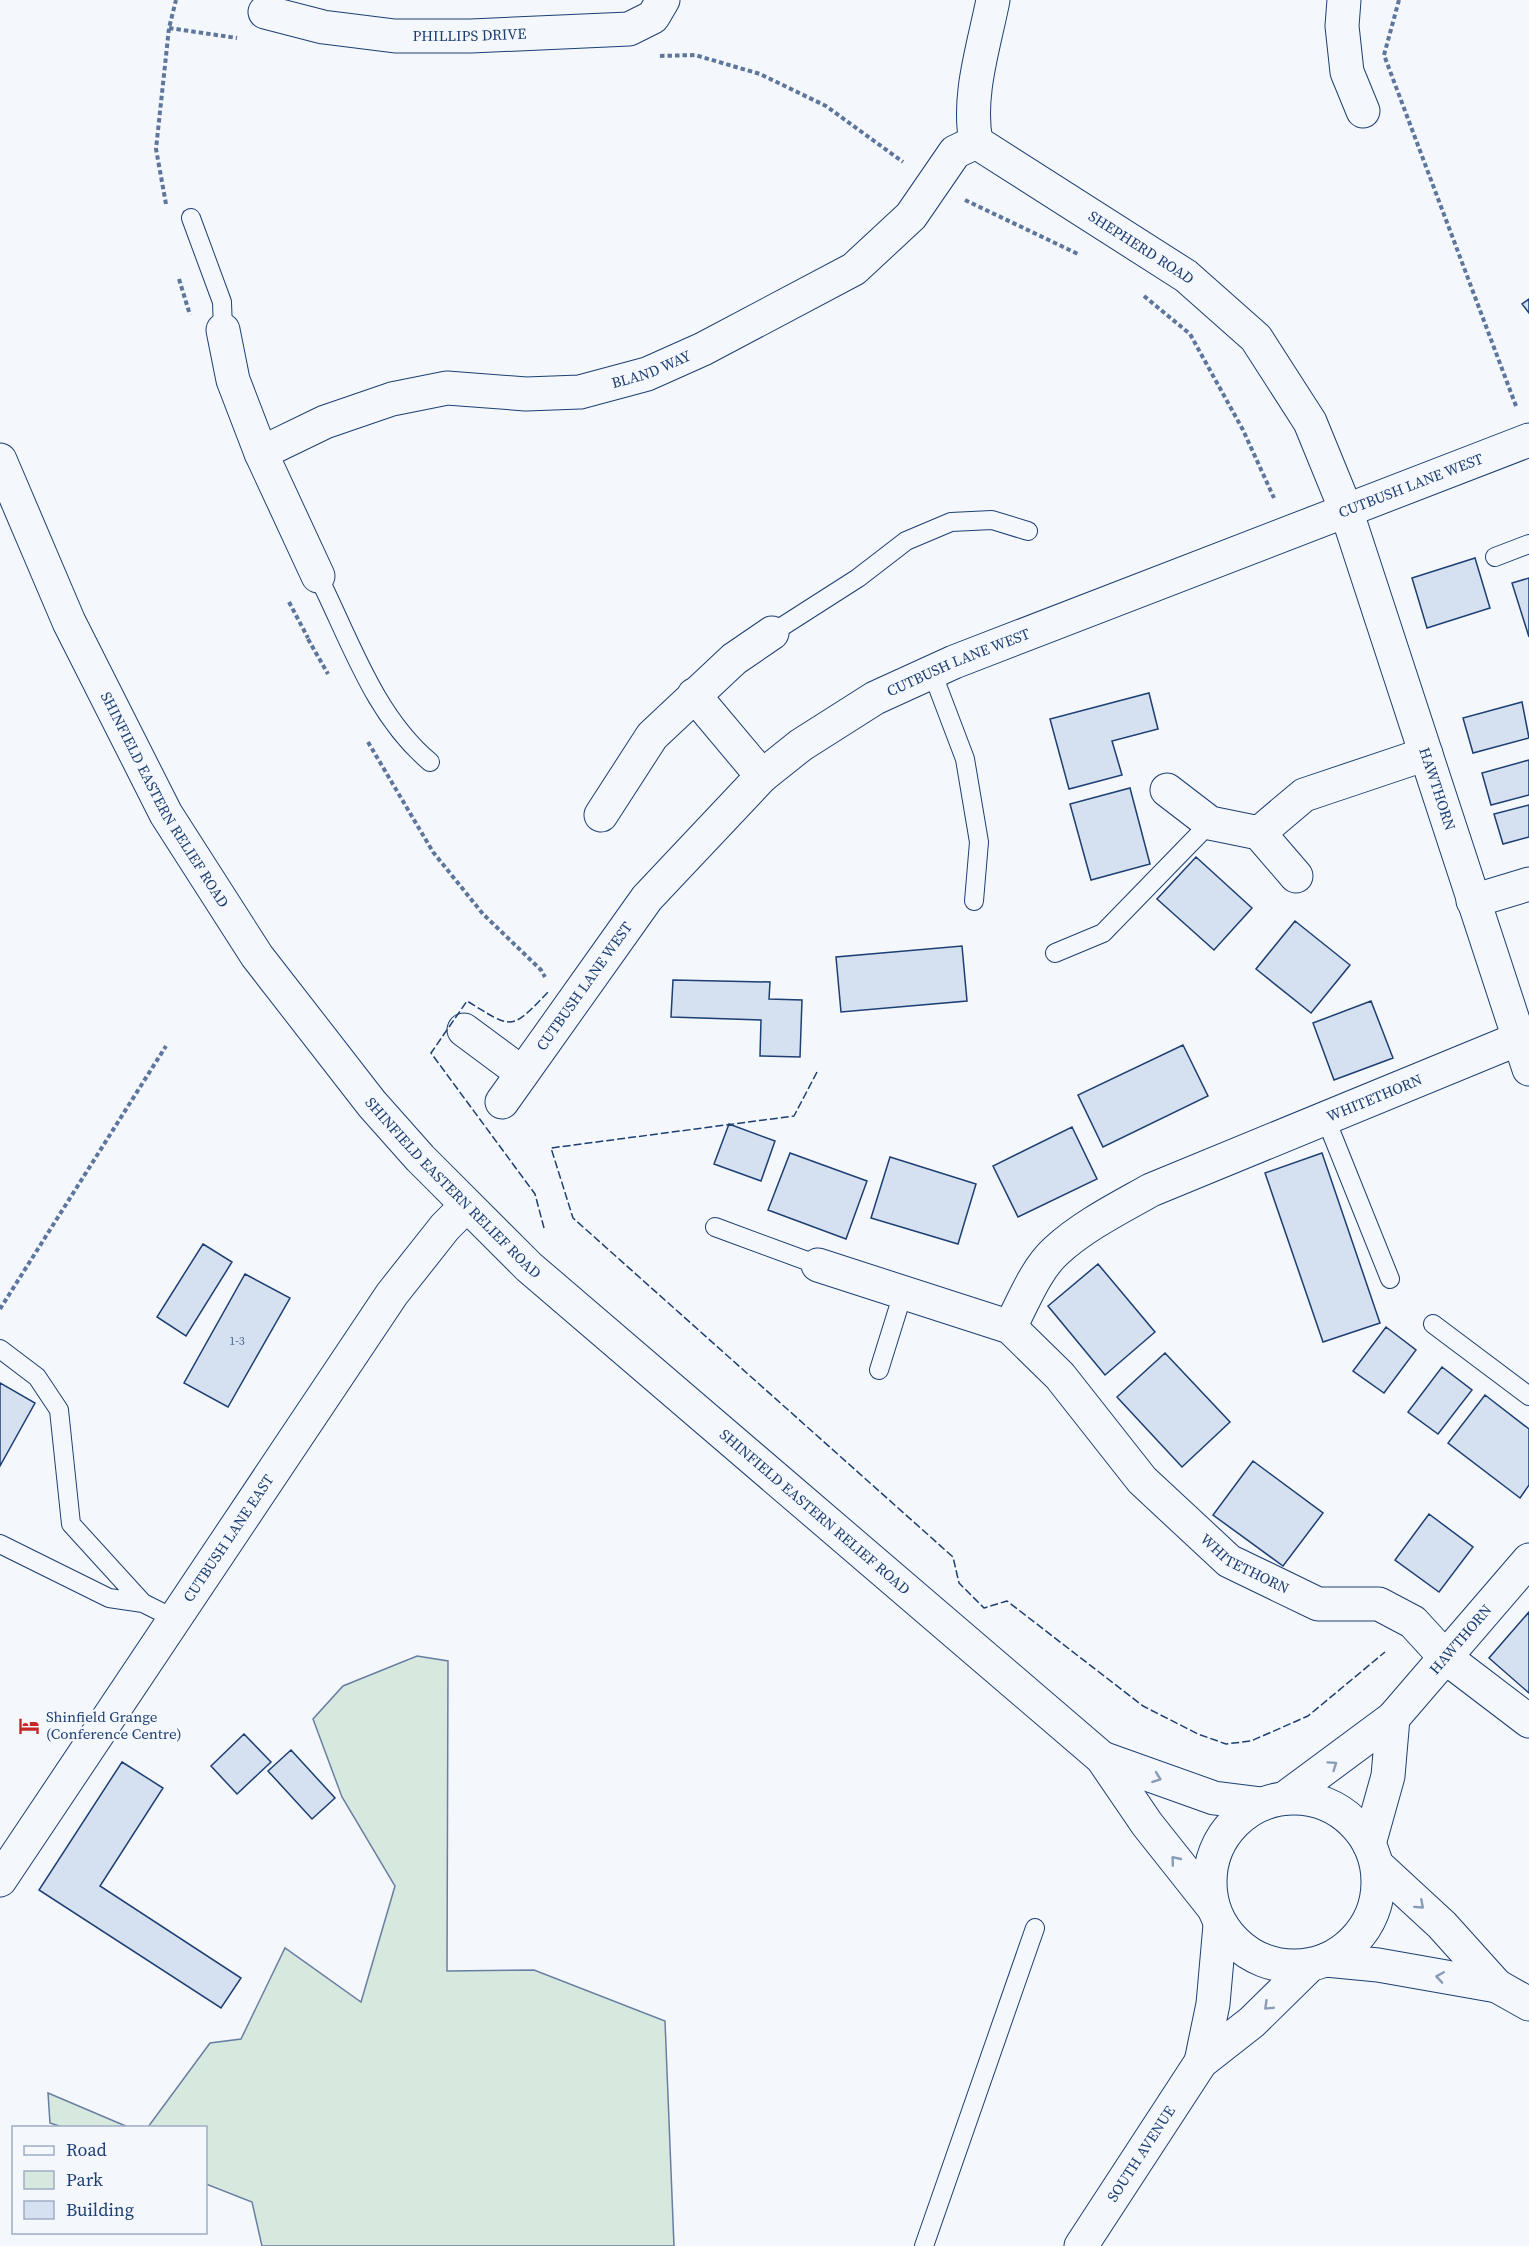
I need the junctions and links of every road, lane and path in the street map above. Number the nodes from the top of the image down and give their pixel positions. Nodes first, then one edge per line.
1 (663, 0) edge
2 (993, 0) edge
3 (1344, 0) edge
4 (1399, 0) edge
5 (265, 12) joint
6 (169, 28) dead end
7 (629, 29) junction
8 (1363, 111) dead end
9 (976, 142) junction
10 (932, 184) junction
11 (191, 218) dead end
12 (1086, 257) dead end
13 (1140, 292) dead end
14 (223, 330) joint
15 (1526, 427) edge
16 (261, 453) junction
17 (0, 460) edge
18 (1346, 510) junction
19 (1028, 531) dead end
20 (1288, 532) junction
21 (1529, 544) edge
22 (1495, 557) dead end
23 (318, 576) junction
24 (772, 633) joint
25 (932, 672) junction
26 (332, 679) dead end
27 (694, 695) junction
28 (367, 740) dead end
29 (1426, 754) junction
30 (430, 762) dead end
31 (762, 776) junction
32 (1167, 790) dead end
33 (601, 815) dead end
34 (1210, 823) junction
35 (1259, 833) junction
36 (1296, 876) dead end
37 (1529, 884) edge
38 (974, 901) dead end
39 (1473, 901) junction
40 (1055, 953) dead end
41 (564, 1015) junction
42 (464, 1030) dead end
43 (1518, 1039) junction
44 (166, 1046) dead end
45 (1529, 1069) edge
46 (522, 1074) junction
47 (502, 1102) dead end
48 (1325, 1117) junction
49 (466, 1206) junction
50 (715, 1227) dead end
51 (818, 1265) joint
52 (1390, 1279) dead end
53 (903, 1293) junction
54 (0, 1309) edge
55 (1433, 1324) dead end
56 (1010, 1328) junction
57 (0, 1349) edge
58 (879, 1370) dead end
59 (1529, 1396) edge
60 (0, 1544) edge
61 (1529, 1560) edge
62 (143, 1603) junction
63 (173, 1618) junction
64 (1445, 1657) junction
65 (1393, 1718) junction
66 (1529, 1722) edge
67 (1102, 1758) junction
68 (1274, 1801) junction
69 (1373, 1855) junction
70 (0, 1880) edge
71 (1216, 1915) junction
72 (1035, 1928) dead end
73 (1318, 1963) junction
74 (1497, 1986) junction
75 (1529, 2004) edge
76 (1201, 2062) junction
77 (924, 2246) edge
78 (1081, 2246) edge

1 - 7 street, PHILLIPS DRIVE
2 - 9 street
3 - 8 street
4 - 15 path
5 - 6 path
5 - 7 street, PHILLIPS DRIVE
7 - 10 path
9 - 10 street, BLAND WAY
9 - 18 street, SHEPHERD ROAD
10 - 12 path
10 - 16 street, BLAND WAY
11 - 14 lane
13 - 20 path
14 - 16 street
15 - 18 street, CUTBUSH LANE WEST
16 - 23 street
17 - 49 street, SHINFIELD EASTERN RELIEF ROAD
18 - 20 street, CUTBUSH LANE WEST
18 - 29 street, HAWTHORN
19 - 24 lane
20 - 25 street, CUTBUSH LANE WEST
21 - 22 lane
23 - 26 path
23 - 30 lane
24 - 27 street
25 - 31 street, CUTBUSH LANE WEST
25 - 38 lane
27 - 31 street
27 - 33 street
28 - 41 path
29 - 35 street
29 - 39 street, HAWTHORN
31 - 41 street, CUTBUSH LANE WEST
32 - 34 street
34 - 35 street
34 - 40 lane
35 - 36 street
37 - 39 street
39 - 43 street, HAWTHORN
41 - 46 street, CUTBUSH LANE WEST
42 - 46 street
43 - 45 street, HAWTHORN
43 - 48 street, WHITETHORN
44 - 54 path
46 - 47 street, CUTBUSH LANE WEST
48 - 52 lane
48 - 56 street, WHITETHORN
49 - 63 street, CUTBUSH LANE EAST
49 - 67 street, SHINFIELD EASTERN RELIEF ROAD
50 - 51 lane
51 - 53 street, WHITETHORN
53 - 56 street, WHITETHORN
53 - 58 lane
55 - 59 lane
56 - 64 street, WHITETHORN
57 - 62 lane
60 - 62 lane
61 - 64 street, HAWTHORN
62 - 63 lane
63 - 70 street, CUTBUSH LANE EAST
64 - 65 street, HAWTHORN
64 - 66 street, WHITETHORN
68 -> 65 street, HAWTHORN
65 - 69 street
67 -> 68 street, SHINFIELD EASTERN RELIEF ROAD
71 -> 67 street, SHINFIELD EASTERN RELIEF ROAD
68 - 69 street
68 - 71 street
69 - 73 street
69 -> 74 street
71 - 73 street
71 - 76 street, SOUTH AVENUE
72 - 77 lane
74 -> 73 street
73 -> 76 street, SOUTH AVENUE
74 - 75 street
76 - 78 street, SOUTH AVENUE

